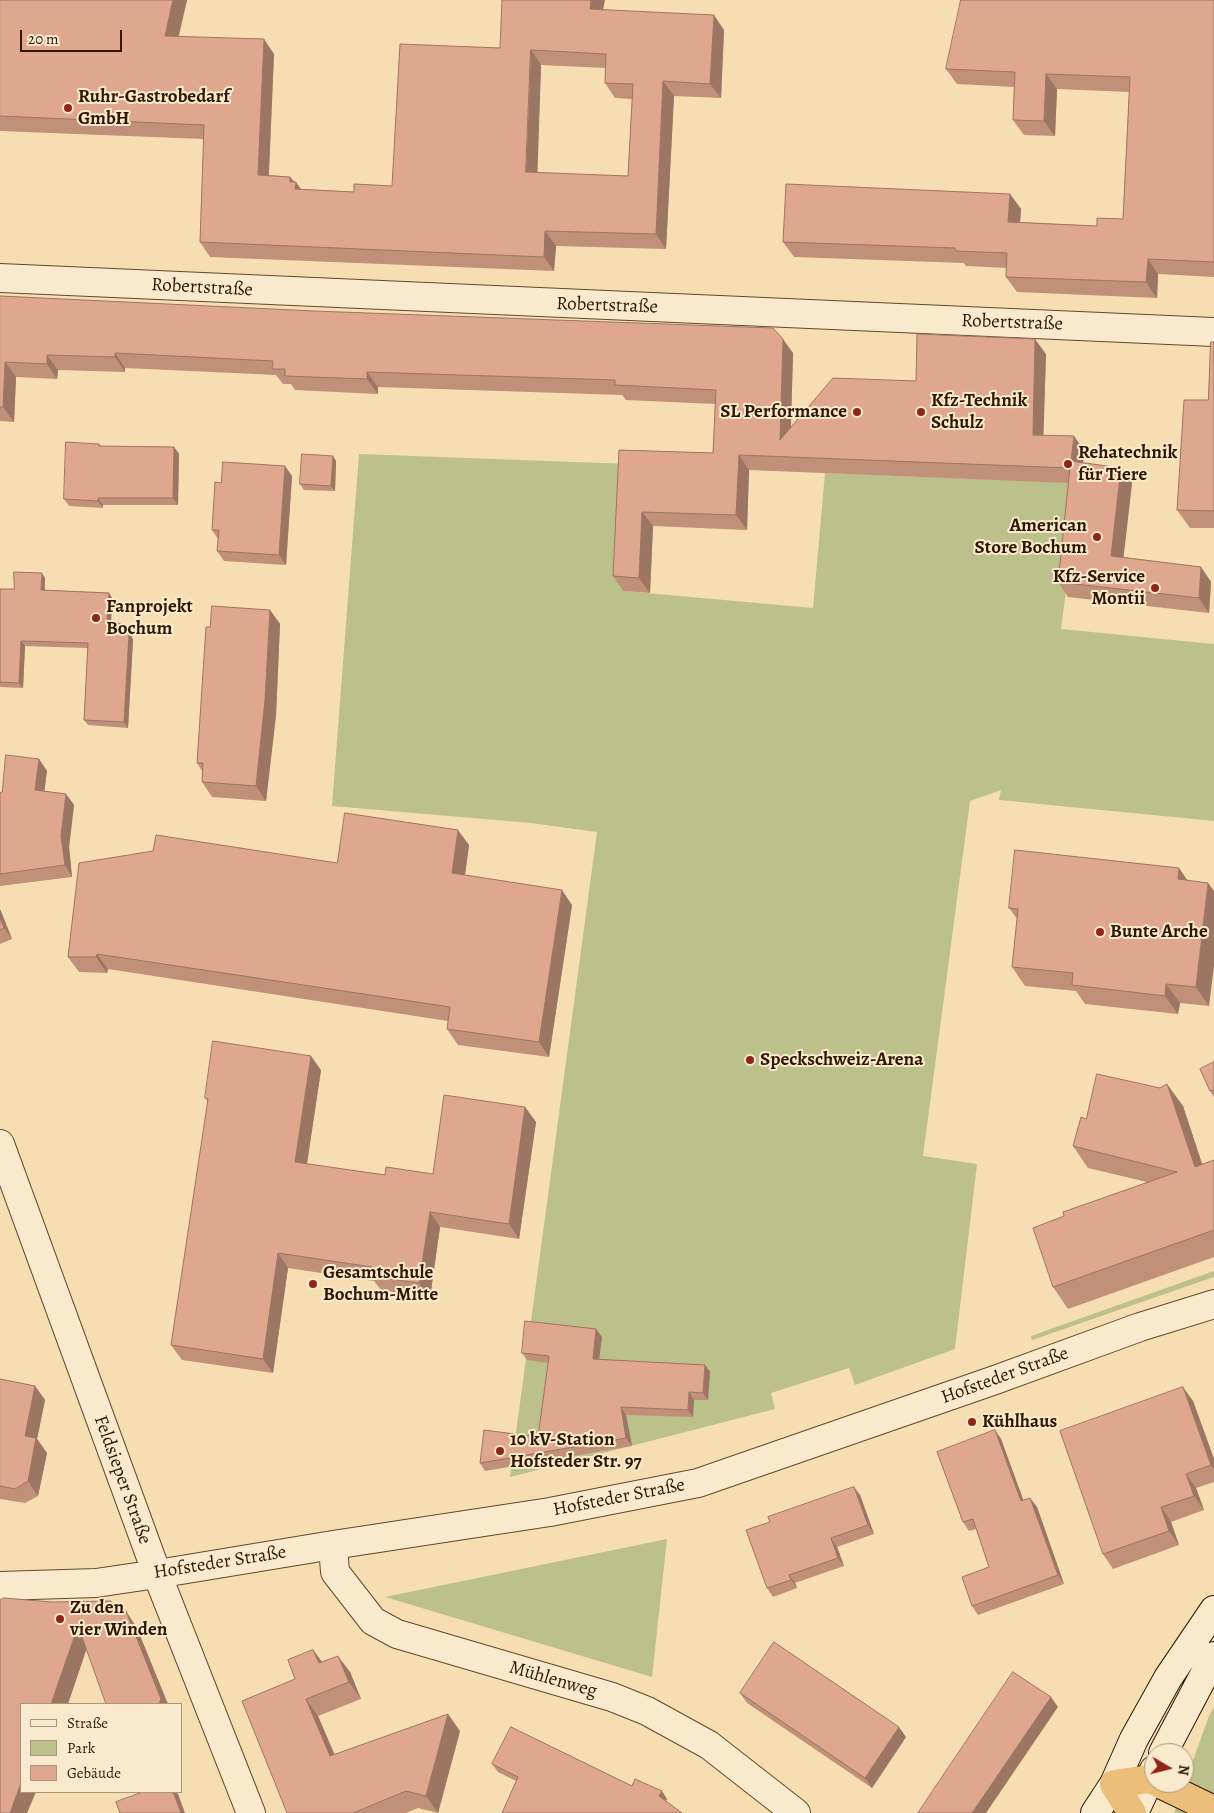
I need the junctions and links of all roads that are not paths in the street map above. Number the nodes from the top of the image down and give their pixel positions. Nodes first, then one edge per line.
1 (0, 278) edge
2 (1214, 332) edge
3 (0, 1144) edge
4 (1214, 1304) edge
5 (332, 1544) junction
6 (157, 1574) junction
7 (0, 1586) edge
8 (1214, 1610) edge
9 (1214, 1656) edge
10 (1168, 1743) edge
11 (1144, 1780) edge
12 (1114, 1784) junction
13 (1145, 1793) edge
14 (1182, 1793) edge
15 (1214, 1810) edge
16 (251, 1813) edge
17 (796, 1813) edge
18 (1095, 1813) edge
19 (1133, 1813) edge

1 - 2 street, Robertstraße
3 - 6 street, Feldsieper Straße
4 - 5 street, Hofsteder Straße
5 - 6 street, Hofsteder Straße
5 - 17 street, Mühlenweg
6 - 7 street, Hofsteder Straße
6 - 16 street, Feldsieper Straße
8 - 12 street
9 - 10 street
11 - 12 highway
12 - 18 street
12 - 19 highway
13 - 19 street
14 - 15 highway

